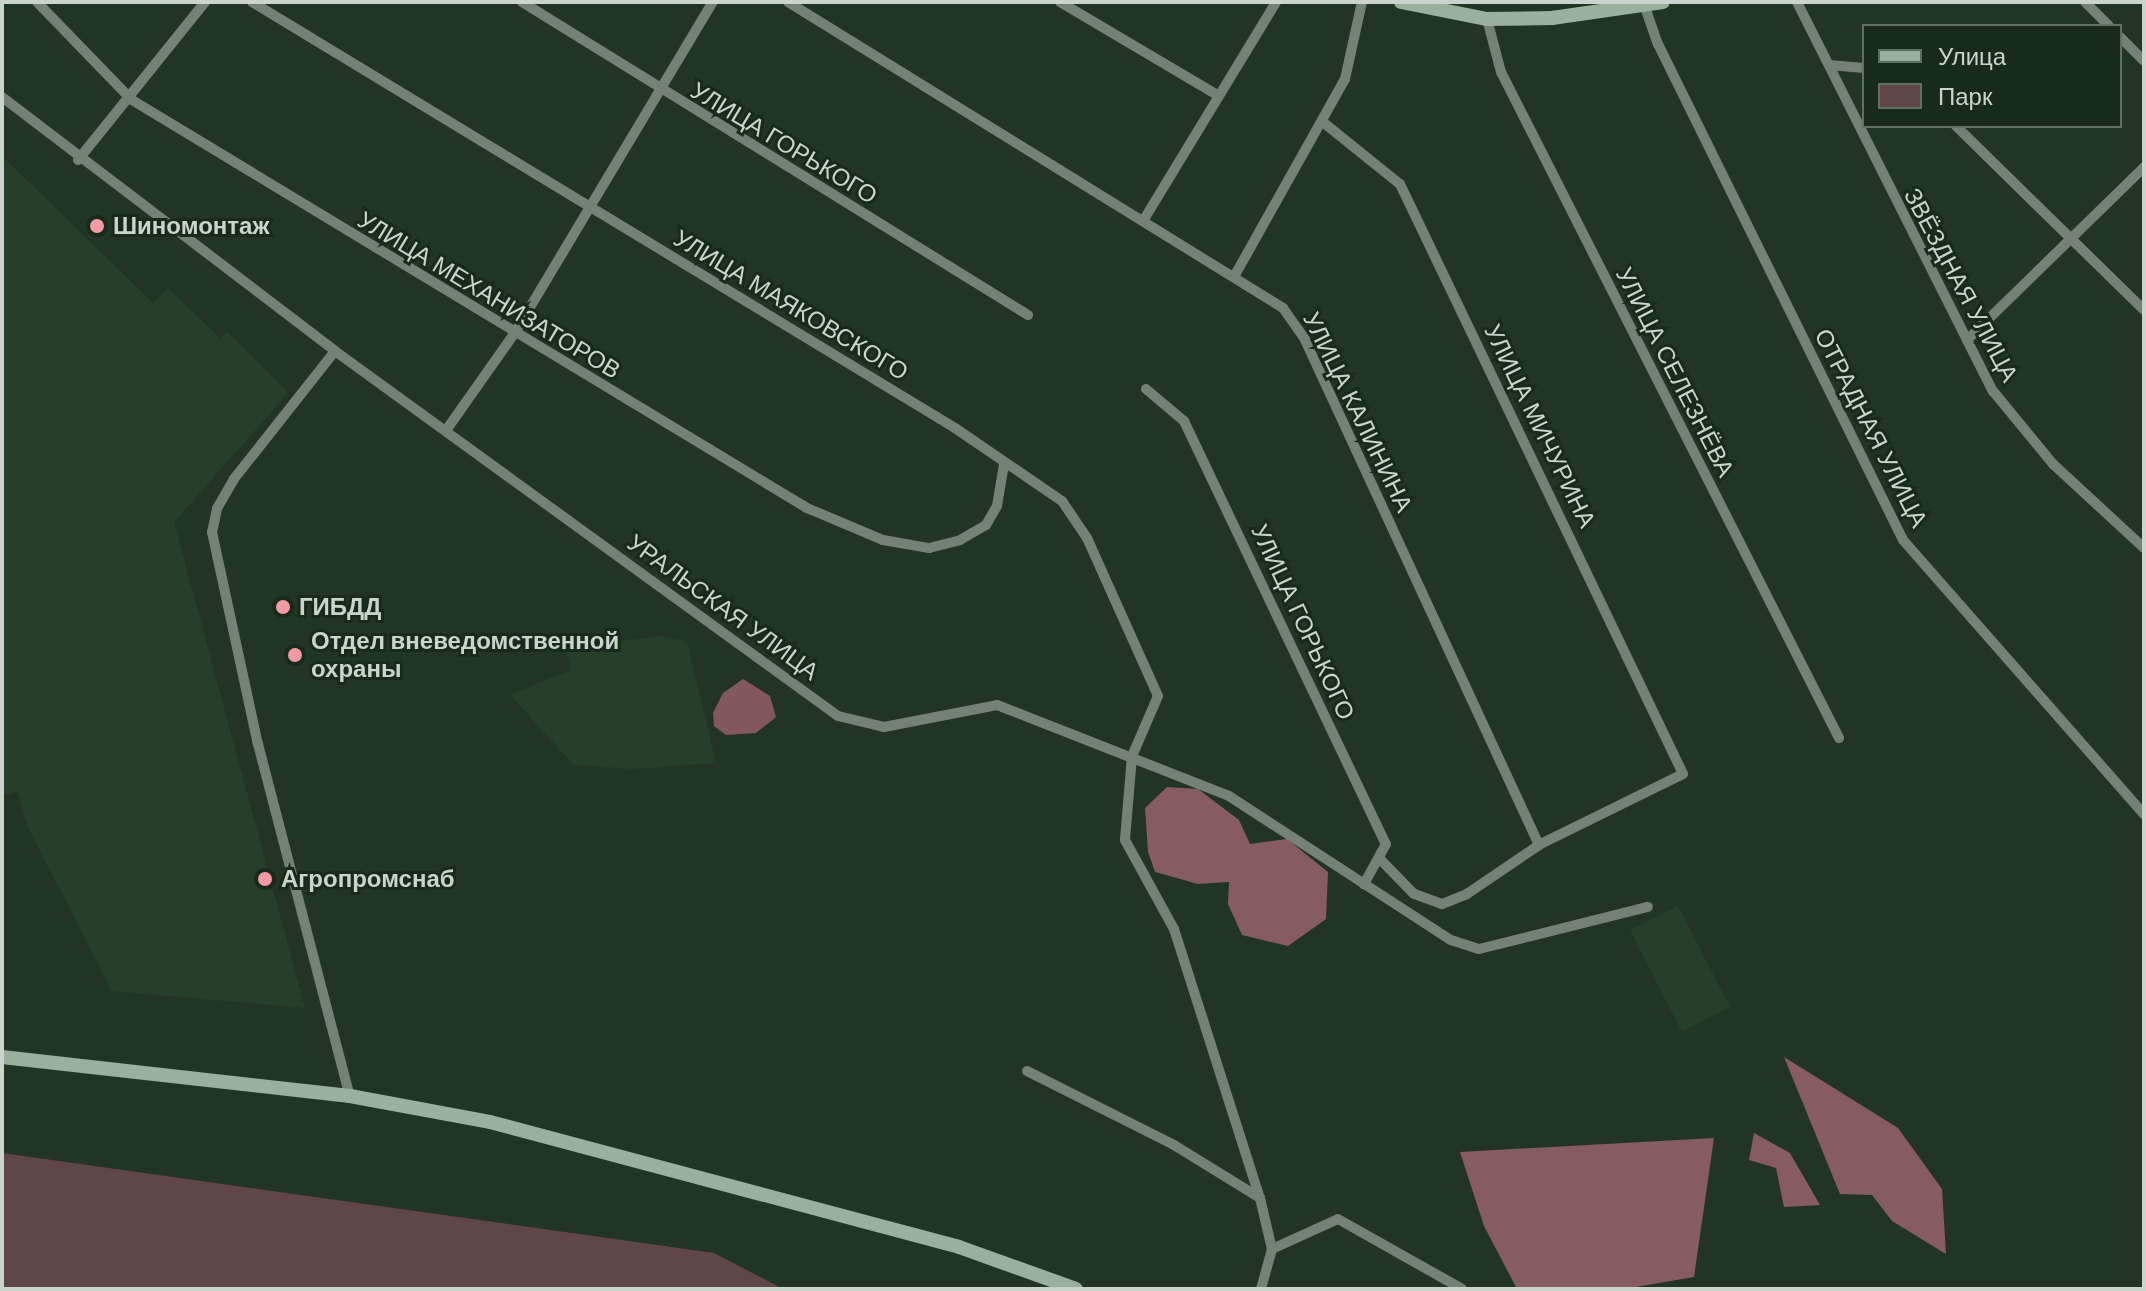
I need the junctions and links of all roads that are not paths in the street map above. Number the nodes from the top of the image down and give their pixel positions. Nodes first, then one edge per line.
1 (37, 2) edge
2 (205, 2) edge
3 (252, 2) edge
4 (522, 2) edge
5 (713, 2) edge
6 (788, 2) edge
7 (1060, 2) edge
8 (1276, 2) edge
9 (1362, 2) edge
10 (1401, 2) edge
11 (1663, 2) edge
12 (1797, 2) edge
13 (2085, 2) edge
14 (1645, 7) junction
15 (1487, 19) junction
16 (2107, 24) edge
17 (2122, 39) edge
18 (2144, 61) edge
19 (1829, 65) junction
20 (1862, 68) edge
21 (660, 91) junction
22 (1217, 95) junction
23 (2, 97) edge
24 (132, 100) junction
25 (1324, 123) junction
26 (1958, 128) edge
27 (78, 160) junction
28 (2144, 167) edge
29 (592, 208) junction
30 (1143, 221) junction
31 (2074, 240) junction
32 (1235, 275) junction
33 (2144, 310) edge
34 (1028, 315) dead end
35 (514, 334) junction
36 (1967, 340) junction
37 (335, 351) junction
38 (1146, 389) dead end
39 (447, 429) junction
40 (1004, 464) junction
41 (2144, 548) edge
42 (1839, 738) dead end
43 (1132, 756) junction
44 (2142, 806) edge
45 (1539, 845) junction
46 (1379, 858) junction
47 (1364, 884) junction
48 (1648, 907) dead end
49 (2, 1057) edge
50 (1027, 1071) dead end
51 (350, 1096) junction
52 (1260, 1198) junction
53 (1272, 1249) junction
54 (1076, 1289) edge
55 (1261, 1289) edge
56 (1462, 1289) edge

1 - 24 street, УЛИЦА МЕХАНИЗАТОРОВ
2 - 24 street
3 - 29 street, УЛИЦА МАЯКОВСКОГО
4 - 21 street, УЛИЦА ГОРЬКОГО
5 - 21 street
6 - 30 street, УЛИЦА КАЛИНИНА
7 - 22 street
8 - 22 street
9 - 25 street
10 - 15 main road
11 - 14 main road
12 - 19 street, ЗВЁЗДНАЯ УЛИЦА
13 - 16 street
14 - 15 main road
14 - 44 street, ОТРАДНАЯ УЛИЦА
15 - 42 street, УЛИЦА СЕЛЕЗНЁВА
17 - 18 street
19 - 20 street
19 - 36 street, ЗВЁЗДНАЯ УЛИЦА
21 - 29 street
21 - 34 street, УЛИЦА ГОРЬКОГО
22 - 30 street
23 - 27 street, УРАЛЬСКАЯ УЛИЦА
24 - 27 street
24 - 35 street, УЛИЦА МЕХАНИЗАТОРОВ
25 - 32 street
25 - 45 street, УЛИЦА МИЧУРИНА
26 - 31 street
27 - 37 street, УРАЛЬСКАЯ УЛИЦА
28 - 31 street
29 - 35 street
29 - 40 street, УЛИЦА МАЯКОВСКОГО
30 - 32 street, УЛИЦА КАЛИНИНА
31 - 33 street
31 - 36 street
32 - 45 street, УЛИЦА КАЛИНИНА
35 - 39 street
35 - 40 street, УЛИЦА МЕХАНИЗАТОРОВ
36 - 41 street, ЗВЁЗДНАЯ УЛИЦА
37 - 39 street, УРАЛЬСКАЯ УЛИЦА
37 - 51 street
38 - 46 street, УЛИЦА ГОРЬКОГО
39 - 43 street, УРАЛЬСКАЯ УЛИЦА
40 - 43 street, УЛИЦА МАЯКОВСКОГО
43 - 47 street, УРАЛЬСКАЯ УЛИЦА
43 - 52 street, УЛИЦА МАЯКОВСКОГО
45 - 46 street
46 - 47 street
47 - 48 street, УРАЛЬСКАЯ УЛИЦА
49 - 51 main road
50 - 52 street
51 - 54 main road
52 - 53 street, УЛИЦА МАЯКОВСКОГО
53 - 55 street
53 - 56 street

